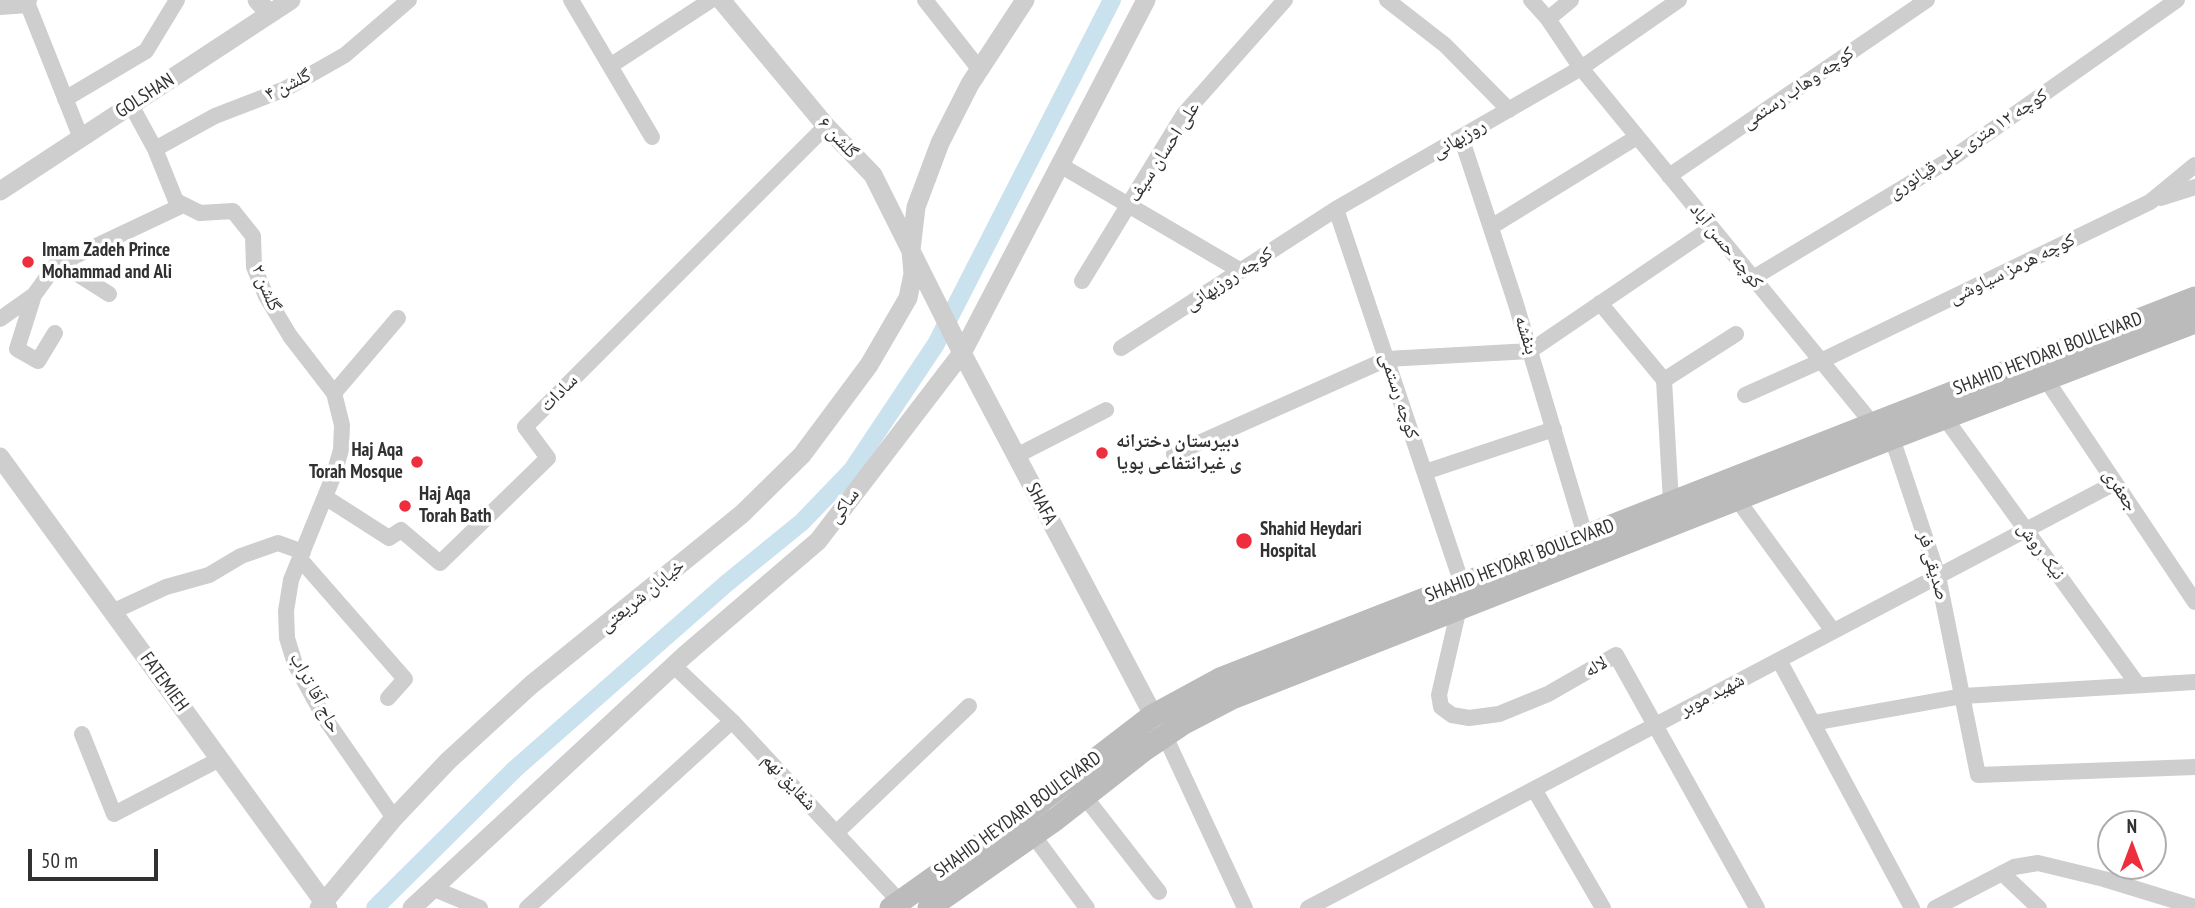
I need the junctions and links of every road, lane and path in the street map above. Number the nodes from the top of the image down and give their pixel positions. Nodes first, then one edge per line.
1 (177, 0) edge
2 (291, 0) edge
3 (409, 0) edge
4 (571, 0) edge
5 (711, 0) edge
6 (721, 0) edge
7 (925, 0) edge
8 (1025, 0) edge
9 (1146, 0) edge
10 (1286, 0) edge
11 (1387, 0) edge
12 (1531, 0) edge
13 (1571, 0) edge
14 (1679, 0) edge
15 (1927, 0) edge
16 (2177, 0) edge
17 (29, 2) edge
18 (0, 7) edge
19 (263, 7) edge
20 (1548, 19) junction
21 (610, 65) junction
22 (1581, 68) junction
23 (980, 69) junction
24 (65, 99) junction
25 (131, 106) junction
26 (1508, 110) junction
27 (826, 127) junction
28 (652, 137) dead end
29 (1461, 137) junction
30 (1637, 137) junction
31 (81, 138) junction
32 (155, 149) junction
33 (1060, 165) junction
34 (2195, 165) edge
35 (1669, 176) junction
36 (2195, 187) edge
37 (0, 191) edge
38 (2150, 202) junction
39 (183, 205) junction
40 (1129, 205) junction
41 (1336, 209) junction
42 (1491, 227) junction
43 (1712, 228) junction
44 (911, 250) junction
45 (60, 263) junction
46 (1241, 271) junction
47 (1753, 278) junction
48 (1082, 281) dead end
49 (932, 292) joint
50 (109, 294) dead end
51 (34, 295) junction
52 (2195, 298) edge
53 (1600, 303) junction
54 (398, 318) dead end
55 (0, 319) edge
56 (2195, 322) edge
57 (55, 333) dead end
58 (1736, 334) dead end
59 (959, 345) junction
60 (1121, 348) dead end
61 (1530, 351) junction
62 (1387, 359) junction
63 (1821, 361) junction
64 (2045, 378) junction
65 (1664, 380) junction
66 (334, 393) junction
67 (1745, 395) dead end
68 (1106, 410) dead end
69 (1945, 418) junction
70 (1554, 429) junction
71 (1881, 435) junction
72 (1174, 454) dead end
73 (1016, 456) junction
74 (0, 457) edge
75 (1425, 472) junction
76 (2115, 482) junction
77 (325, 497) junction
78 (1737, 499) junction
79 (1671, 502) junction
80 (2026, 530) junction
81 (1586, 535) junction
82 (301, 555) junction
83 (1938, 576) junction
84 (1462, 584) junction
85 (2195, 602) edge
86 (1459, 608) junction
87 (113, 612) junction
88 (1833, 631) junction
89 (1779, 660) junction
90 (674, 666) junction
91 (2195, 682) edge
92 (2138, 685) junction
93 (1963, 696) junction
94 (388, 698) dead end
95 (969, 706) dead end
96 (1152, 716) junction
97 (732, 722) junction
98 (1813, 723) junction
99 (1654, 726) junction
100 (82, 734) dead end
101 (1165, 736) junction
102 (220, 760) junction
103 (2195, 767) edge
104 (1534, 789) junction
105 (1085, 797) junction
106 (394, 818) junction
107 (836, 833) junction
108 (1033, 835) junction
109 (2002, 873) junction
110 (432, 888) junction
111 (1159, 892) dead end
112 (2152, 902) edge
113 (895, 905) edge
114 (324, 907) edge
115 (2195, 907) edge
116 (412, 908) edge
117 (480, 908) edge
118 (527, 908) edge
119 (929, 908) edge
120 (1087, 908) edge
121 (1245, 908) edge
122 (1308, 908) edge
123 (1603, 908) edge
124 (1757, 908) edge
125 (1912, 908) edge
126 (1935, 908) edge
127 (2039, 908) edge

1 - 24 street
2 - 19 street, GOLSHAN
3 - 32 street, گلشن ۴
4 - 21 street
5 - 21 street
6 - 27 street, گلشن ۶
7 - 23 street
8 - 23 street, خیابان شریعتی
9 - 33 street, ساکی
10 - 40 street, علی احسان سیف
11 - 26 street
12 - 20 street, کوچه حسن آباد
13 - 20 street
14 - 22 street, روزبهانی
15 - 35 street, کوچه وهاب رستمی
16 - 47 street, کوچه ۱۲ متری علی قپانوری
17 - 18 street
17 - 24 street
19 - 25 street, GOLSHAN
20 - 22 street, کوچه حسن آباد
21 - 28 street
22 - 26 street, روزبهانی
22 - 30 street, کوچه حسن آباد
23 - 44 street, خیابان شریعتی
24 - 31 street
25 - 31 street, GOLSHAN
25 - 32 street
26 - 29 street, روزبهانی
27 - 44 street, گلشن ۶
27 - 77 street, سادات
29 - 41 street, روزبهانی
29 - 42 street, بنفشه
30 - 35 street, کوچه حسن آباد
30 - 42 street
31 - 37 street, GOLSHAN
32 - 39 street
33 - 40 street
33 - 59 street, ساکی
34 - 38 street, کوچه هرمز سیاوشی
35 - 43 street, کوچه حسن آباد
36 - 38 street
38 - 63 street, کوچه هرمز سیاوشی
39 - 45 street
39 - 66 street, گلشن ۲
40 - 46 street
40 - 48 street, علی احسان سیف
41 - 46 street, کوچه روزبهانی
41 - 62 street, کوچه رستمی
42 - 61 street, بنفشه
43 - 47 street, کوچه حسن آباد
43 - 53 street
44 - 49 street, گلشن ۶
44 - 106 street, خیابان شریعتی
45 - 50 street
45 - 51 street
46 - 60 street, کوچه روزبهانی
47 - 63 street, کوچه حسن آباد
49 - 59 street, SHAFA
51 - 55 street
51 - 57 street
52 - 71 main road, SHAHID HEYDARI BOULEVARD
53 - 61 street
53 - 65 street
54 - 66 street
56 - 64 main road, SHAHID HEYDARI BOULEVARD
58 - 65 street
59 - 73 street, SHAFA
59 - 90 street, ساکی
61 - 62 street
61 - 70 street, بنفشه
62 - 72 street
62 - 75 street, کوچه رستمی
63 - 67 street, کوچه هرمز سیاوشی
63 - 71 street, کوچه حسن آباد
64 - 69 main road, SHAHID HEYDARI BOULEVARD
64 - 76 street, جعفری
65 - 79 street
66 - 77 street, حاج آقا تراب
68 - 73 street
69 - 71 main road, SHAHID HEYDARI BOULEVARD
69 - 80 street, نیک روش
70 - 75 street
70 - 81 street, بنفشه
71 - 78 main road, SHAHID HEYDARI BOULEVARD
71 - 79 main road, SHAHID HEYDARI BOULEVARD
71 - 83 street, صدیقی فر
73 - 96 street, SHAFA
74 - 87 street, FATEMIEH
75 - 84 street, کوچه رستمی
76 - 80 street, شهید موبر
76 - 85 street, جعفری
77 - 82 street, حاج آقا تراب
78 - 86 main road, SHAHID HEYDARI BOULEVARD
78 - 88 street
79 - 81 main road, SHAHID HEYDARI BOULEVARD
80 - 83 street, شهید موبر
80 - 92 street, نیک روش
81 - 84 main road, SHAHID HEYDARI BOULEVARD
82 - 87 street
82 - 94 street
82 - 106 street, حاج آقا تراب
83 - 88 street, شهید موبر
83 - 93 street, صدیقی فر
84 - 96 main road, SHAHID HEYDARI BOULEVARD
86 - 99 street, لاله
86 - 101 main road, SHAHID HEYDARI BOULEVARD
87 - 102 street, FATEMIEH
88 - 89 street, شهید موبر
89 - 98 street
89 - 99 street, شهید موبر
90 - 97 street, شقایق نهم
90 - 110 street, ساکی
91 - 92 street
92 - 93 street
93 - 98 street
93 - 103 street, صدیقی فر
95 - 107 street
96 - 101 street, SHAFA
96 - 113 main road, SHAHID HEYDARI BOULEVARD
97 - 107 street, شقایق نهم
97 - 118 street
98 - 125 street
99 - 104 street, شهید موبر
99 - 124 street, لاله
100 - 102 street
101 - 105 main road, SHAHID HEYDARI BOULEVARD
101 - 121 street
102 - 114 street, FATEMIEH
104 - 122 street, شهید موبر
104 - 123 street
105 - 108 main road, SHAHID HEYDARI BOULEVARD
105 - 111 street
106 - 114 street, خیابان شریعتی
107 - 113 street, شقایق نهم
108 - 119 main road, SHAHID HEYDARI BOULEVARD
108 - 120 street
109 - 112 street
109 - 126 street
109 - 127 street
110 - 116 street, ساکی
110 - 117 street
112 - 115 street

